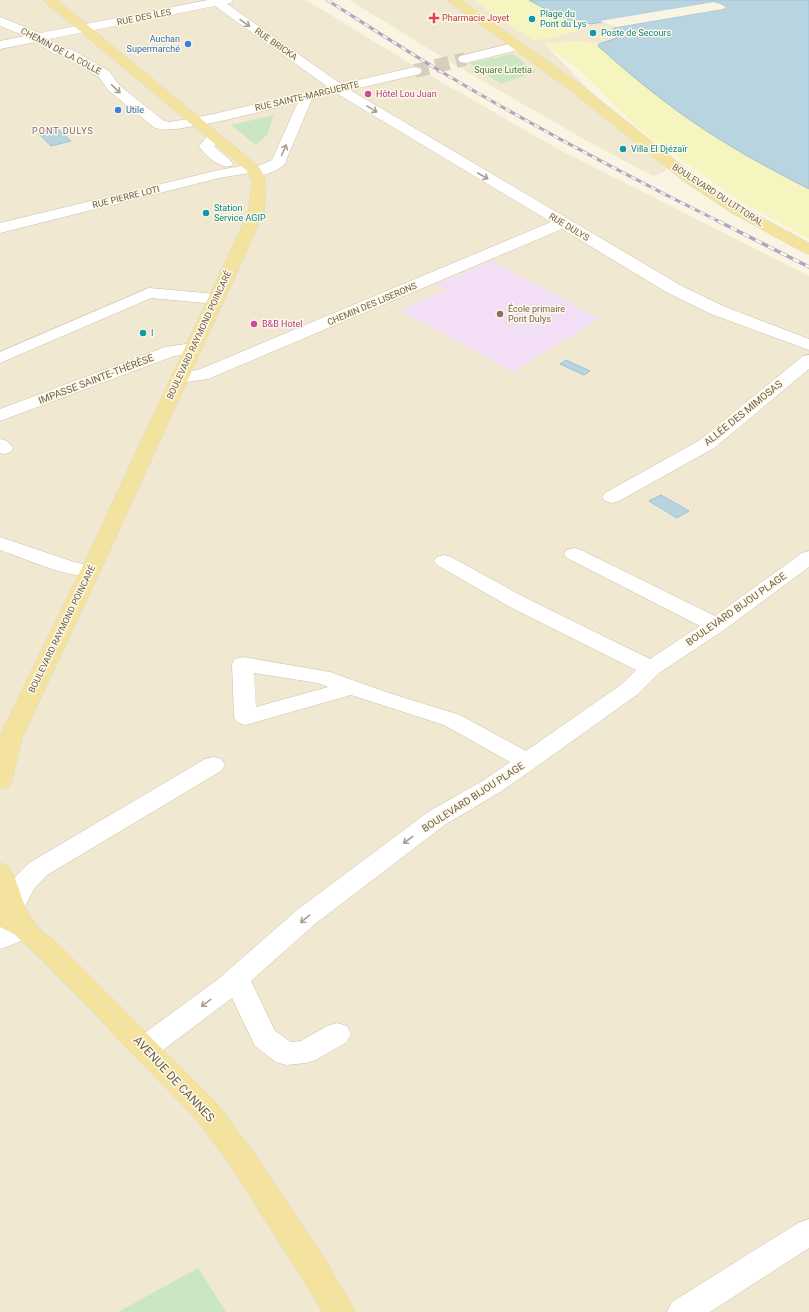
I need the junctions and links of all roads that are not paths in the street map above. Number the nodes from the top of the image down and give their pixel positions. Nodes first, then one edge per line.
1 (49, 0) edge
2 (453, 0) edge
3 (219, 1) edge
4 (0, 21) edge
5 (84, 29) junction
6 (38, 38) junction
7 (0, 45) edge
8 (517, 46) junction
9 (465, 59) tunnel mouth
10 (415, 71) tunnel mouth
11 (392, 76) junction
12 (407, 86) dead end
13 (338, 89) junction
14 (303, 97) junction
15 (198, 122) junction
16 (425, 127) dead end
17 (410, 132) junction
18 (214, 137) junction
19 (226, 163) dead end
20 (254, 170) junction
21 (563, 223) junction
22 (0, 228) edge
23 (809, 249) edge
24 (216, 299) junction
25 (809, 345) edge
26 (193, 348) junction
27 (0, 358) edge
28 (809, 360) edge
29 (179, 378) junction
30 (0, 415) edge
31 (612, 497) dead end
32 (0, 543) edge
33 (574, 554) dead end
34 (809, 557) edge
35 (444, 561) dead end
36 (90, 571) junction
37 (716, 624) junction
38 (651, 668) junction
39 (351, 688) dead end
40 (5, 745) edge
41 (537, 755) junction
42 (213, 765) dead end
43 (0, 781) edge
44 (6, 905) edge
45 (237, 979) junction
46 (337, 1034) dead end
47 (145, 1048) junction
48 (809, 1232) edge
49 (340, 1312) edge
50 (684, 1312) edge

1 - 5 main road
2 - 8 main road, BOULEVARD DU LITTORAL
3 - 5 street, RUE DES ÎLES
3 -> 13 street, RUE BRICKA
4 - 6 street, CHEMIN DE LA COLLE
5 - 6 street, RUE DES ÎLES
5 - 15 main road
6 - 7 street, RUE DES ÎLES
6 -> 15 street, CHEMIN DE LA COLLE
8 - 9 street
8 - 23 main road, BOULEVARD DU LITTORAL
10 - 11 street, RUE SAINTE-MARGUERITE
11 - 12 street
11 - 13 street, RUE SAINTE-MARGUERITE
13 - 14 street, RUE SAINTE-MARGUERITE
13 -> 17 street, RUE DULYS
14 - 15 street, RUE SAINTE-MARGUERITE
20 -> 14 street, RUE PIERRE LOTI
15 - 18 main road
16 - 17 street
17 -> 21 street, RUE DULYS
18 - 19 street
18 - 20 main road
20 - 22 street, RUE PIERRE LOTI
20 - 24 main road, BOULEVARD RAYMOND POINCARÉ
21 - 25 street, RUE DULYS
21 - 29 street, CHEMIN DES LISERONS
24 - 26 main road, BOULEVARD RAYMOND POINCARÉ
24 - 27 street
26 - 29 main road, BOULEVARD RAYMOND POINCARÉ
26 - 30 street, IMPASSE SAINTE-THÉRÈSE
28 - 31 street, ALLÉE DES MIMOSAS
29 - 36 main road, BOULEVARD RAYMOND POINCARÉ
32 - 36 street
33 - 37 street
34 - 37 street, BOULEVARD BIJOU PLAGE
35 - 38 street
36 - 40 main road, BOULEVARD RAYMOND POINCARÉ
37 - 38 street, BOULEVARD BIJOU PLAGE
38 - 41 street, BOULEVARD BIJOU PLAGE
39 - 41 street
40 - 43 main road, BOULEVARD RAYMOND POINCARÉ
41 -> 45 street, BOULEVARD BIJOU PLAGE
42 - 44 street
44 - 47 main road, AVENUE DE CANNES
45 - 46 street
45 -> 47 street, BOULEVARD BIJOU PLAGE
47 - 49 main road, AVENUE DE CANNES
48 - 50 street

